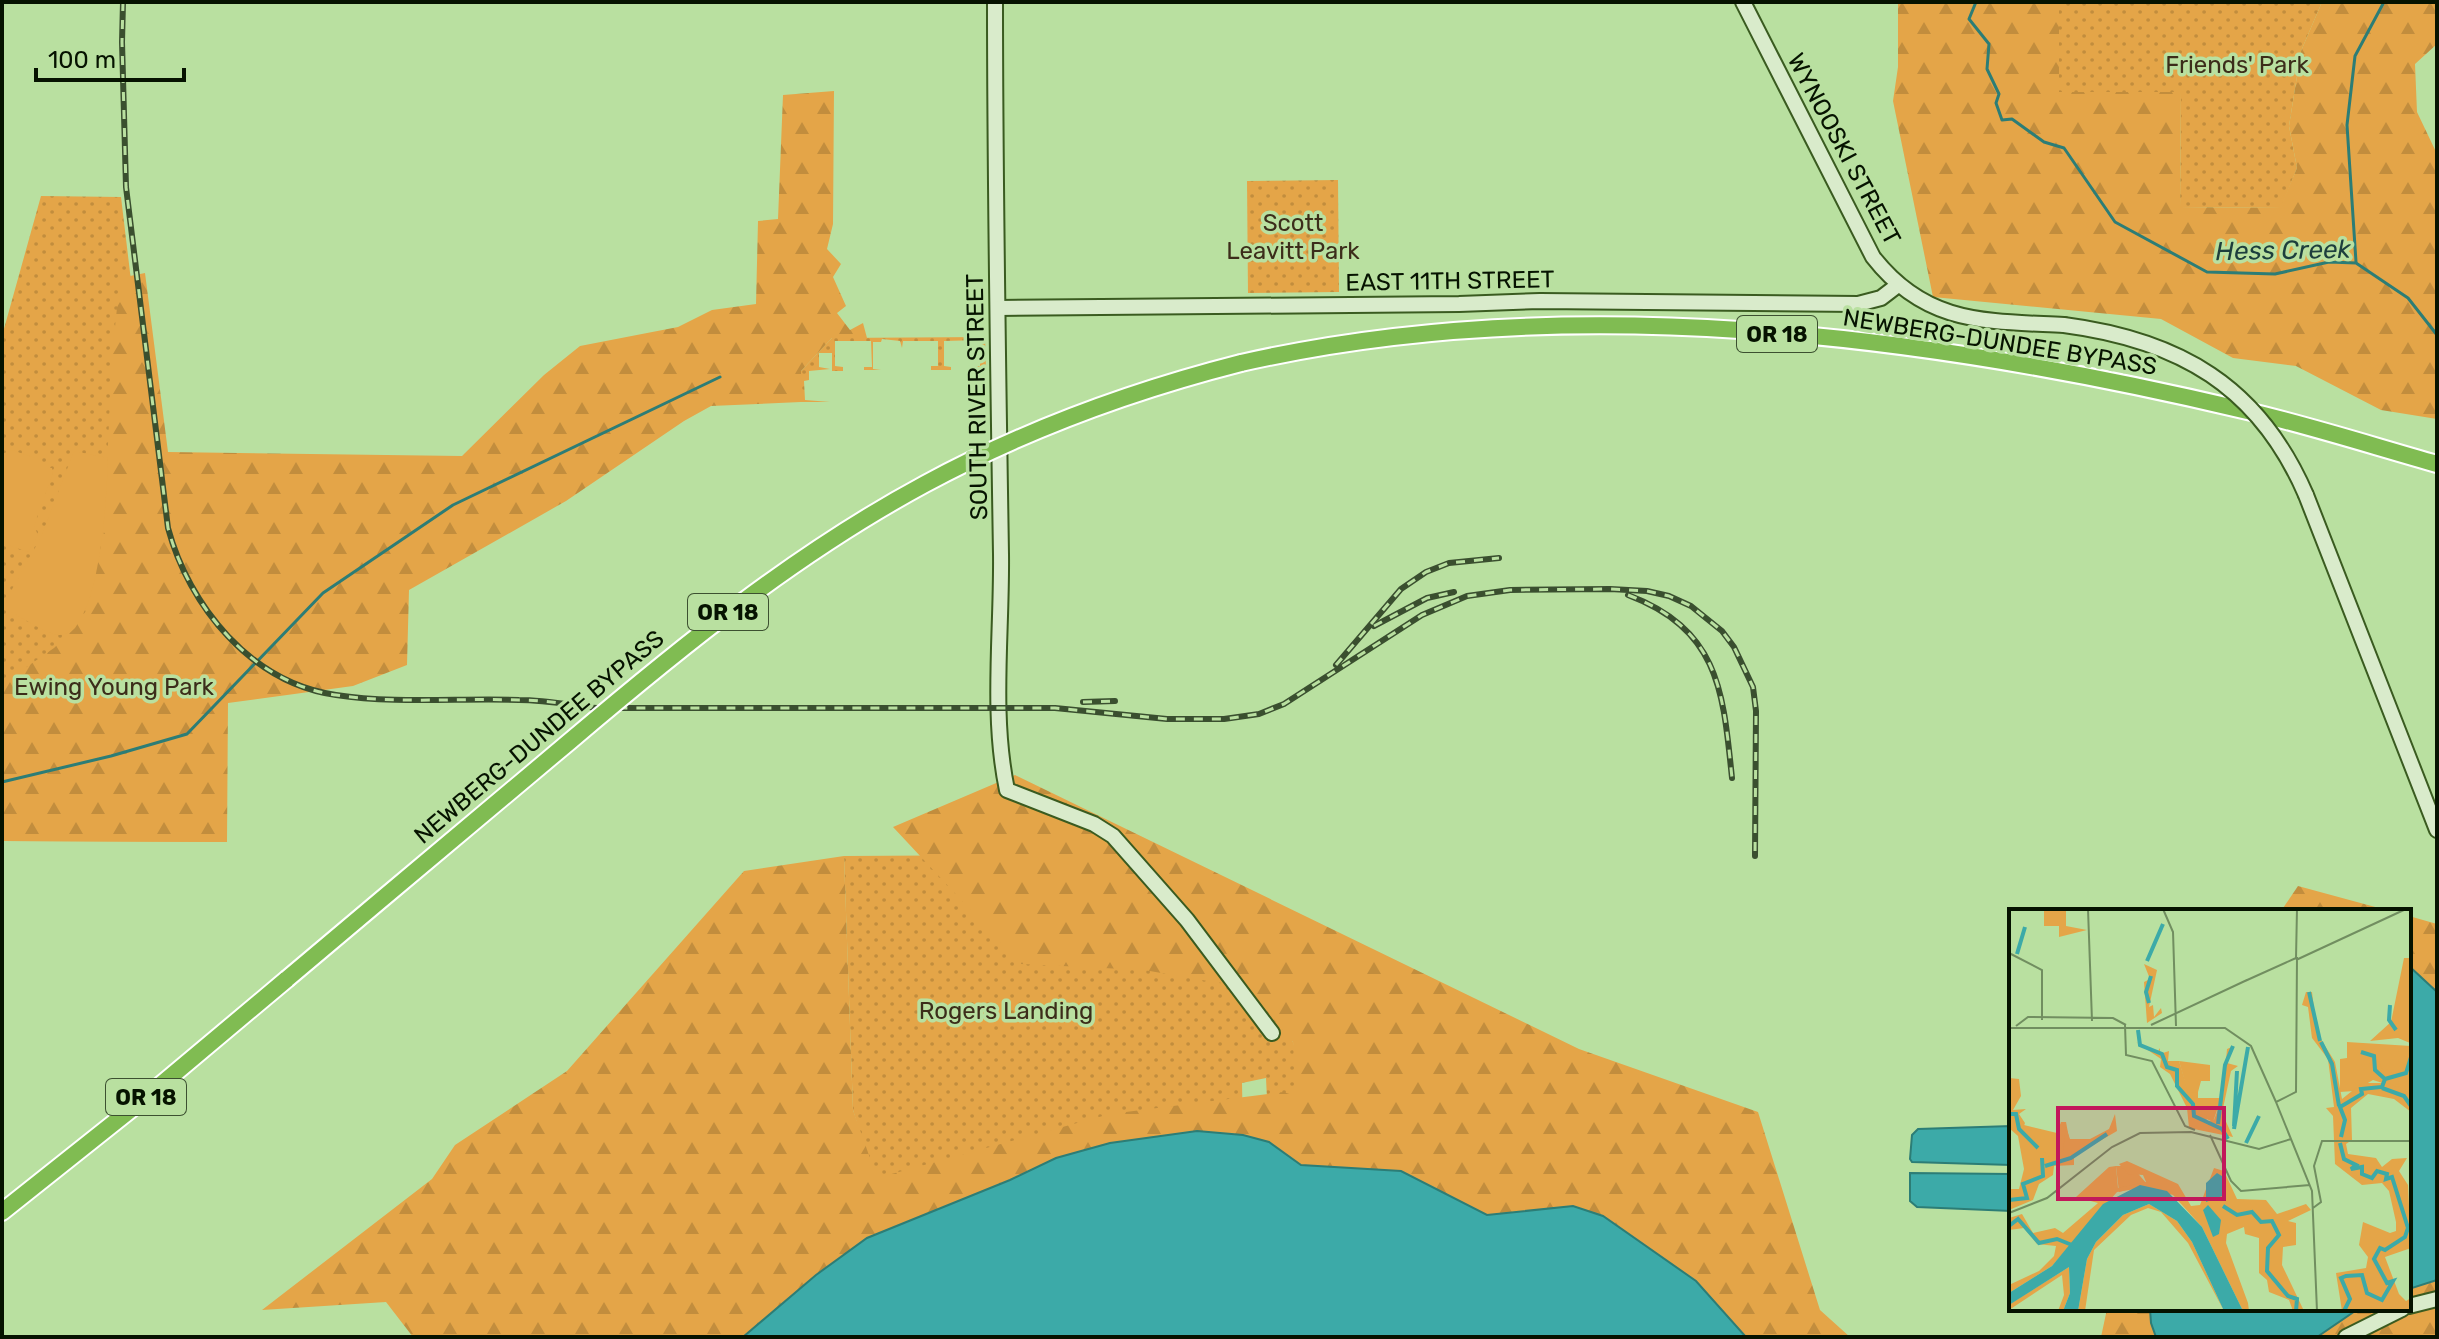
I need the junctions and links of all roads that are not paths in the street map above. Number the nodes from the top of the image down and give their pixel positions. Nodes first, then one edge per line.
1 (995, 2) edge
2 (1743, 2) edge
3 (1898, 285) junction
4 (998, 308) junction
5 (2437, 464) edge
6 (2437, 830) edge
7 (1272, 1033) dead end
8 (2, 1212) edge
9 (2437, 1299) edge
10 (2411, 1306) edge
11 (2398, 1311) edge
12 (2346, 1337) edge

1 - 4 street, SOUTH RIVER STREET
2 - 3 street, WYNOOSKI STREET
3 - 4 street, EAST 11TH STREET
3 - 6 street, WYNOOSKI STREET, bridge
4 - 7 street, SOUTH RIVER STREET
5 - 8 highway, NEWBERG-DUNDEE BYPASS / OR 18, bridge
9 - 10 street
11 - 12 street

